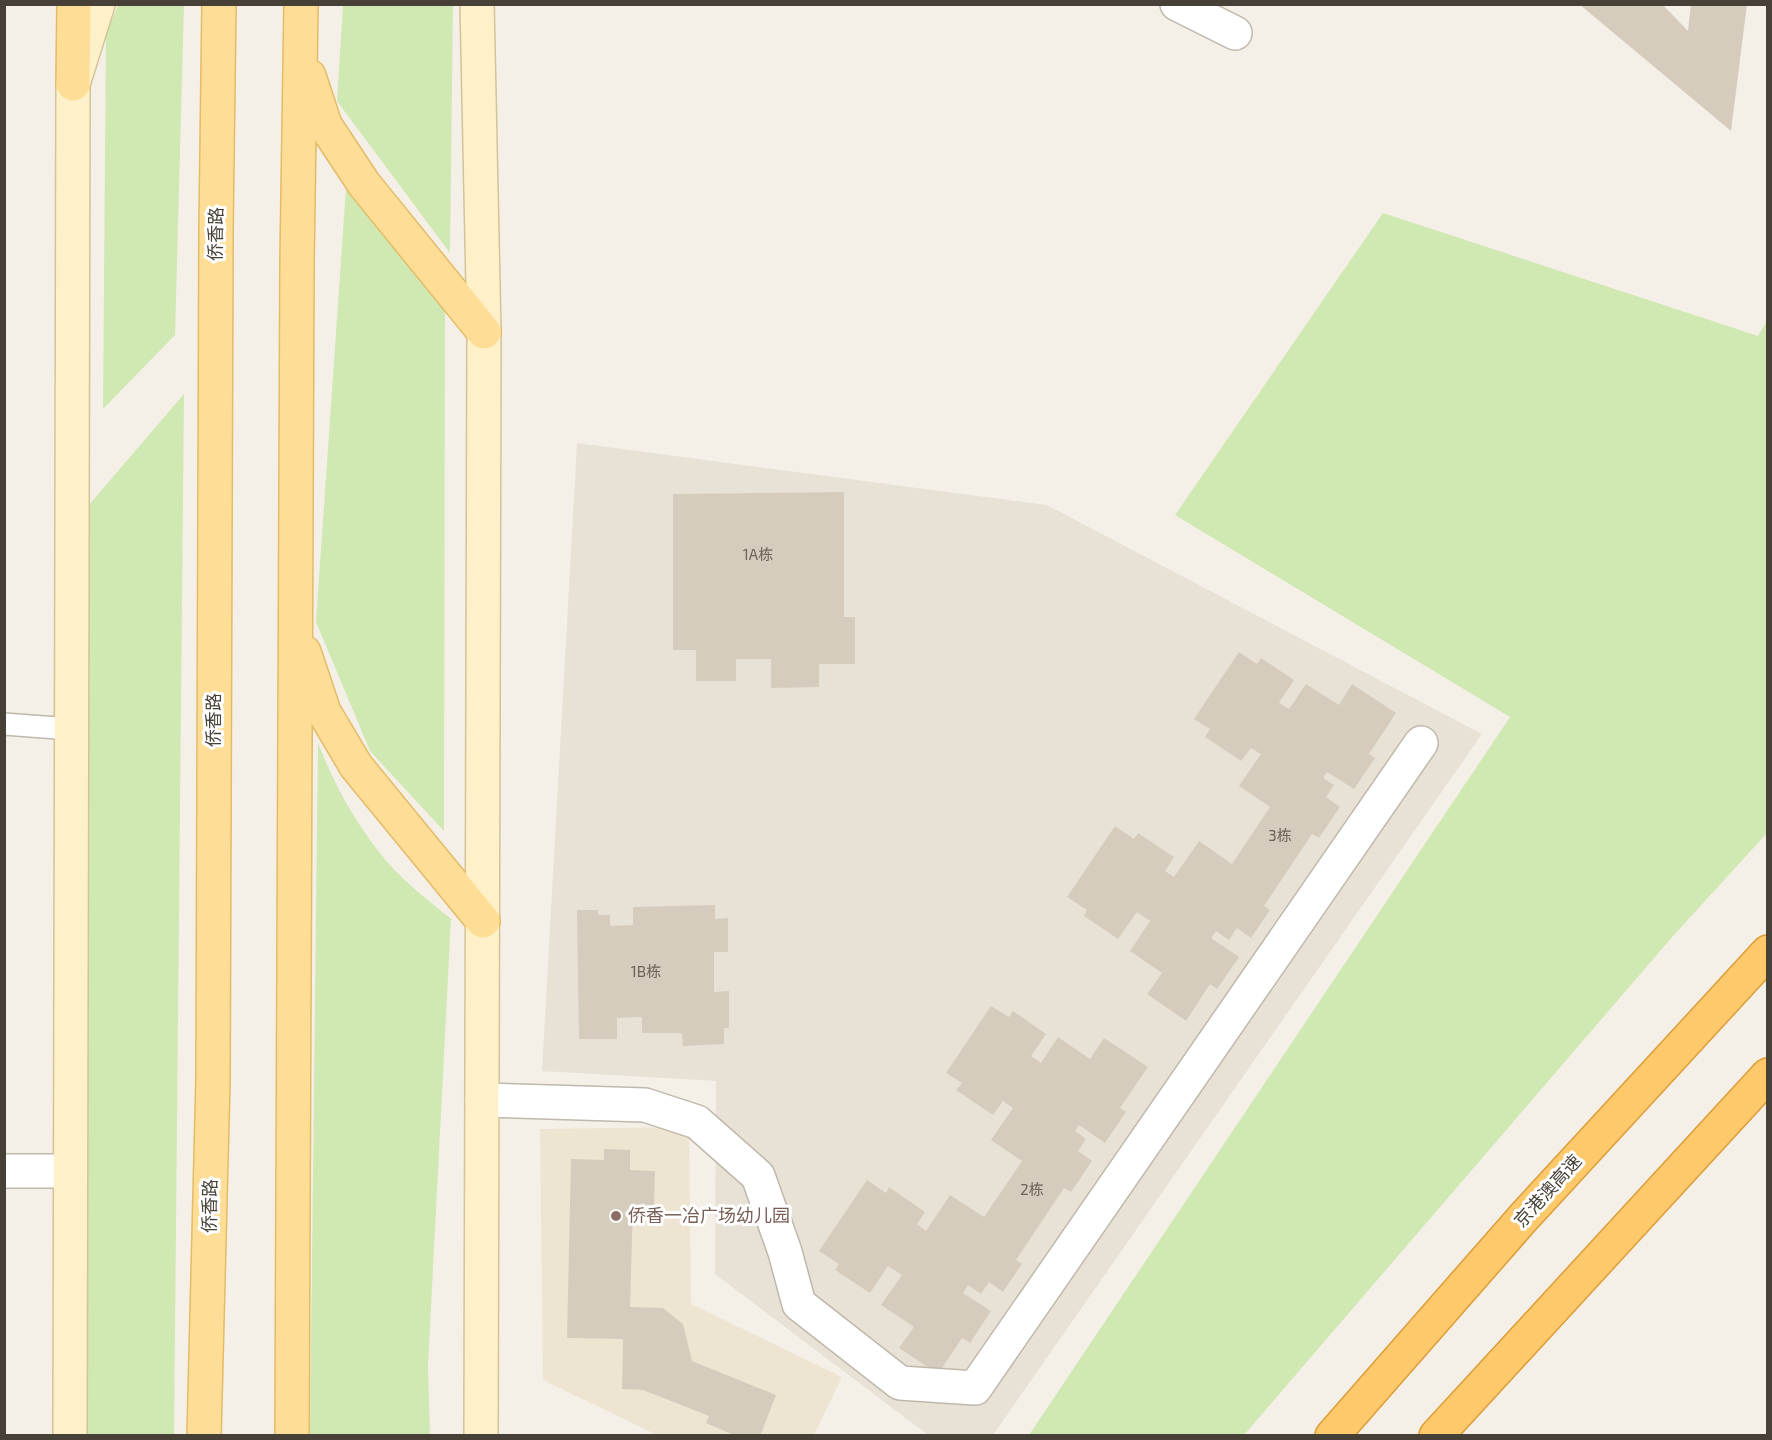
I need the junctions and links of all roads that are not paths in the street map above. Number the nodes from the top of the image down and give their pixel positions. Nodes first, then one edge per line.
1 (74, 4) edge
2 (98, 4) edge
3 (219, 4) edge
4 (301, 4) edge
5 (477, 4) edge
6 (1177, 4) edge
7 (1234, 33) dead end
8 (301, 51) junction
9 (73, 84) junction
10 (484, 332) junction
11 (296, 627) junction
12 (4, 724) edge
13 (71, 729) junction
14 (1421, 743) dead end
15 (483, 921) junction
16 (1767, 952) edge
17 (1767, 1075) edge
18 (482, 1100) junction
19 (70, 1171) junction
20 (4, 1172) edge
21 (70, 1436) edge
22 (204, 1436) edge
23 (292, 1436) edge
24 (481, 1436) edge
25 (1332, 1436) edge
26 (1436, 1436) edge

1 - 9 main road
2 - 9 main road
3 - 22 main road, 侨香路
4 - 8 main road
5 - 10 main road
6 - 7 street
8 - 10 main road
8 - 11 main road
9 - 13 main road
10 - 15 main road
11 - 15 main road
11 - 23 main road
12 - 13 lane
13 - 19 main road
14 - 18 street
15 - 18 main road
16 - 25 highway, 京港澳高速
17 - 26 highway
18 - 24 main road
19 - 20 street
19 - 21 main road

